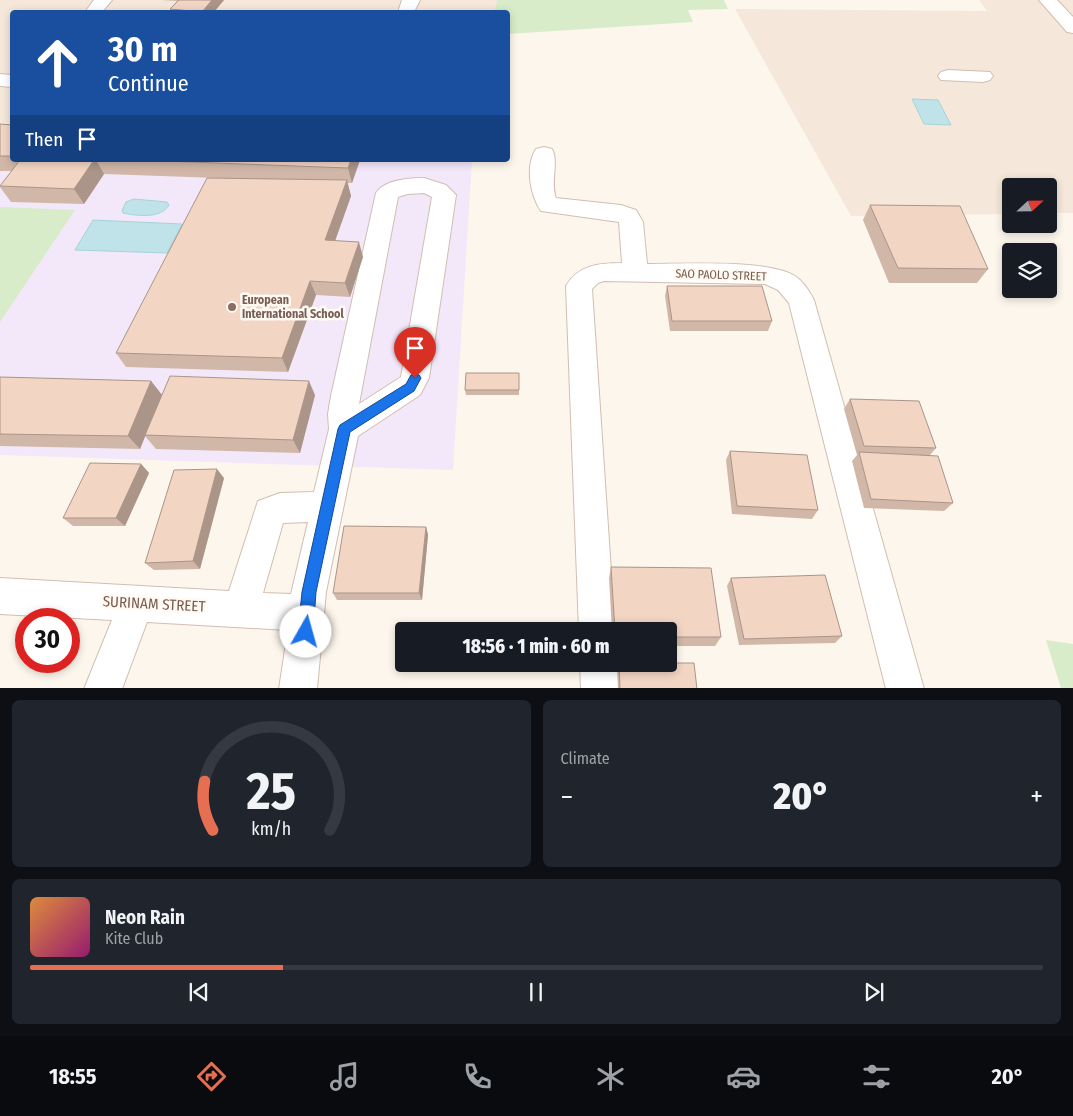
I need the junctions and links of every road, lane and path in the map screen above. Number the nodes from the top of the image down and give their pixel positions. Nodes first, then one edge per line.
1 (103, 0) edge
2 (1048, 0) edge
3 (94, 10) edge
4 (1073, 28) edge
5 (948, 76) dead end
6 (983, 76) dead end
7 (544, 154) dead end
8 (635, 273) junction
9 (344, 429) junction
10 (326, 507) junction
11 (0, 596) edge
12 (136, 603) junction
13 (241, 609) junction
14 (308, 613) junction
15 (597, 622) edge
16 (599, 672) edge
17 (103, 688) edge
18 (298, 688) edge
19 (600, 688) edge
20 (905, 688) edge

1 - 3 street
2 - 4 street
5 - 6 street
7 - 8 street
8 - 15 street, SAO PAOLO STREET
8 - 20 street, SAO PAOLO STREET
9 - 9 street
9 - 10 street
10 - 13 street
10 - 14 street
11 - 12 street, SURINAM STREET
12 - 13 street, SURINAM STREET
12 - 17 street
13 - 14 street, SURINAM STREET
14 - 18 street
16 - 19 street

